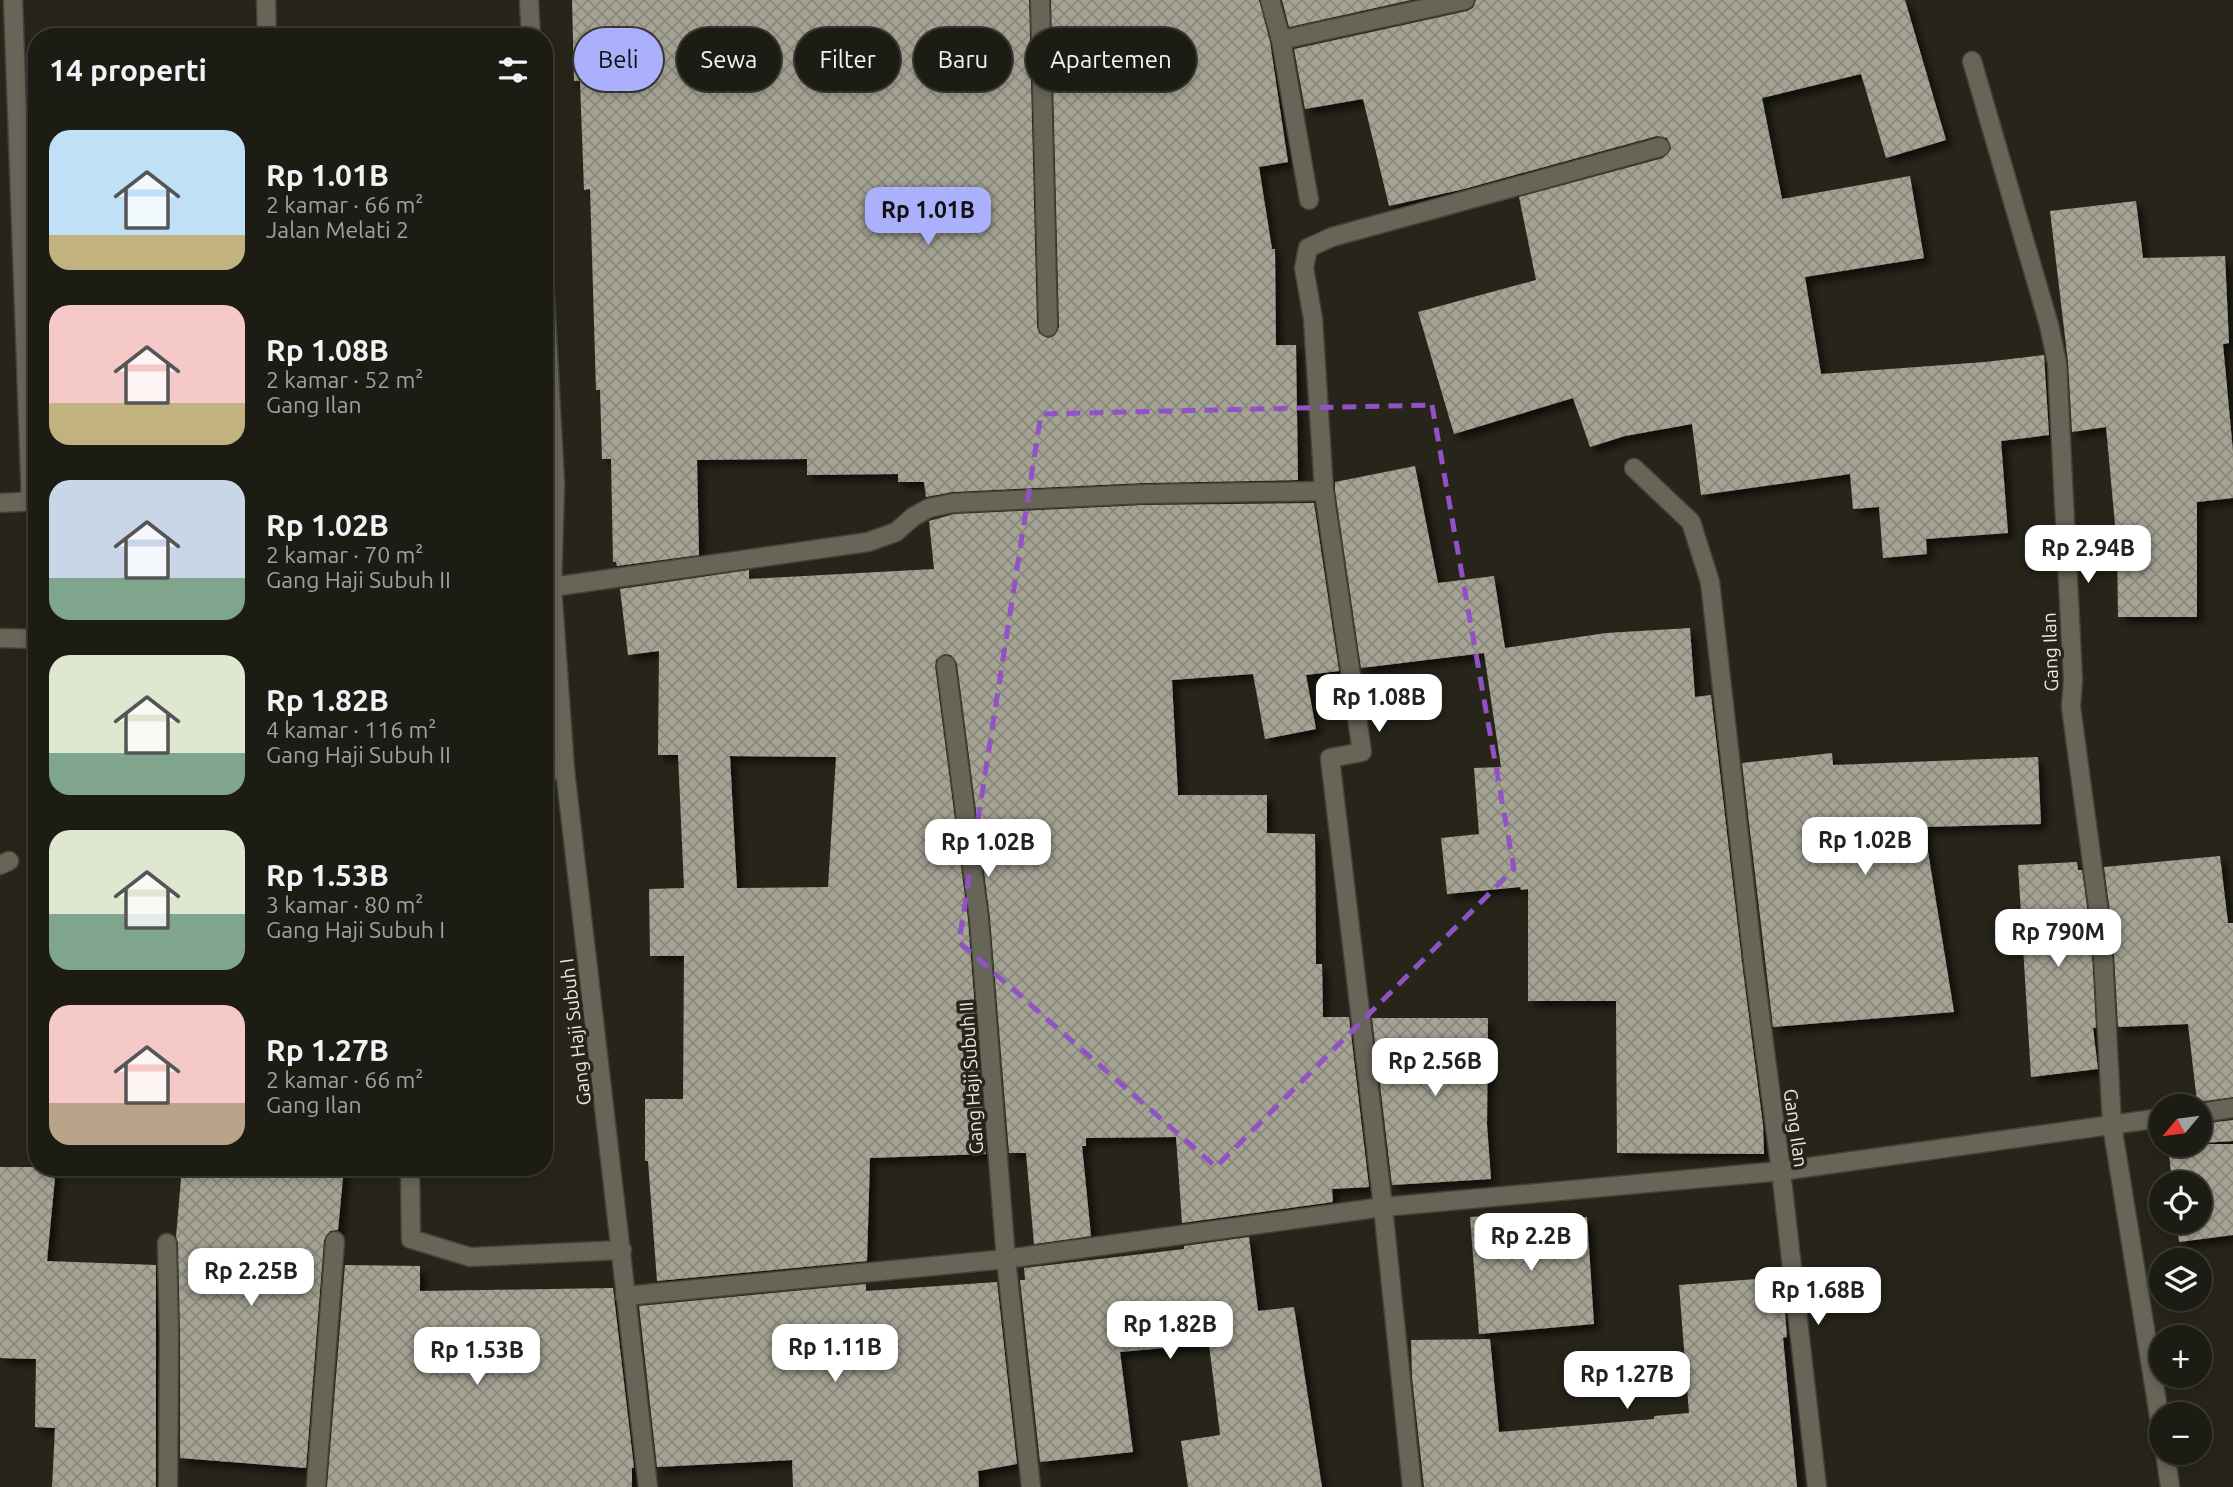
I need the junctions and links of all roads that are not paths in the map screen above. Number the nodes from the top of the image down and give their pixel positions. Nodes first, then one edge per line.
1 (13, 0) edge
2 (266, 0) edge
3 (529, 0) edge
4 (1040, 0) edge
5 (1270, 0) edge
6 (1465, 0) edge
7 (267, 28) edge
8 (531, 28) edge
9 (1280, 40) junction
10 (1972, 61) dead end
11 (1660, 147) dead end
12 (1309, 200) dead end
13 (1048, 327) dead end
14 (28, 358) edge
15 (1634, 468) dead end
16 (1324, 491) junction
17 (28, 501) edge
18 (0, 503) edge
19 (553, 587) edge
20 (553, 601) edge
21 (0, 638) edge
22 (28, 639) edge
23 (946, 665) dead end
24 (553, 770) edge
25 (565, 770) junction
26 (2233, 1108) edge
27 (2212, 1111) edge
28 (2149, 1120) edge
29 (2112, 1125) junction
30 (1781, 1171) junction
31 (410, 1176) edge
32 (1383, 1207) junction
33 (335, 1241) dead end
34 (167, 1243) dead end
35 (622, 1250) junction
36 (1006, 1259) junction
37 (625, 1296) junction
38 (2157, 1402) edge
39 (2167, 1465) edge
40 (168, 1487) edge
41 (316, 1487) edge
42 (648, 1487) edge
43 (1031, 1487) edge
44 (1412, 1487) edge
45 (1817, 1487) edge
46 (2171, 1487) edge

1 - 14 street
2 - 7 street
3 - 8 street
4 - 13 street
5 - 9 street
6 - 9 street
9 - 12 street
10 - 29 street, Gang Ilan
11 - 16 street
15 - 30 street, Gang Ilan
16 - 19 street
16 - 32 street
17 - 18 street
20 - 25 street, Gang Haji Subuh I
21 - 22 street
23 - 36 street, Gang Haji Subuh II
24 - 25 street
25 - 35 street, Gang Haji Subuh I
26 - 27 street
28 - 29 street
29 - 30 street
29 - 38 street, Gang Ilan
30 - 32 street
30 - 45 street, Gang Ilan
31 - 35 street
32 - 36 street
32 - 44 street
33 - 41 street
34 - 40 street
35 - 37 street, Gang Haji Subuh I
36 - 37 street
36 - 43 street, Gang Haji Subuh II
37 - 42 street, Gang Haji Subuh I
39 - 46 street

